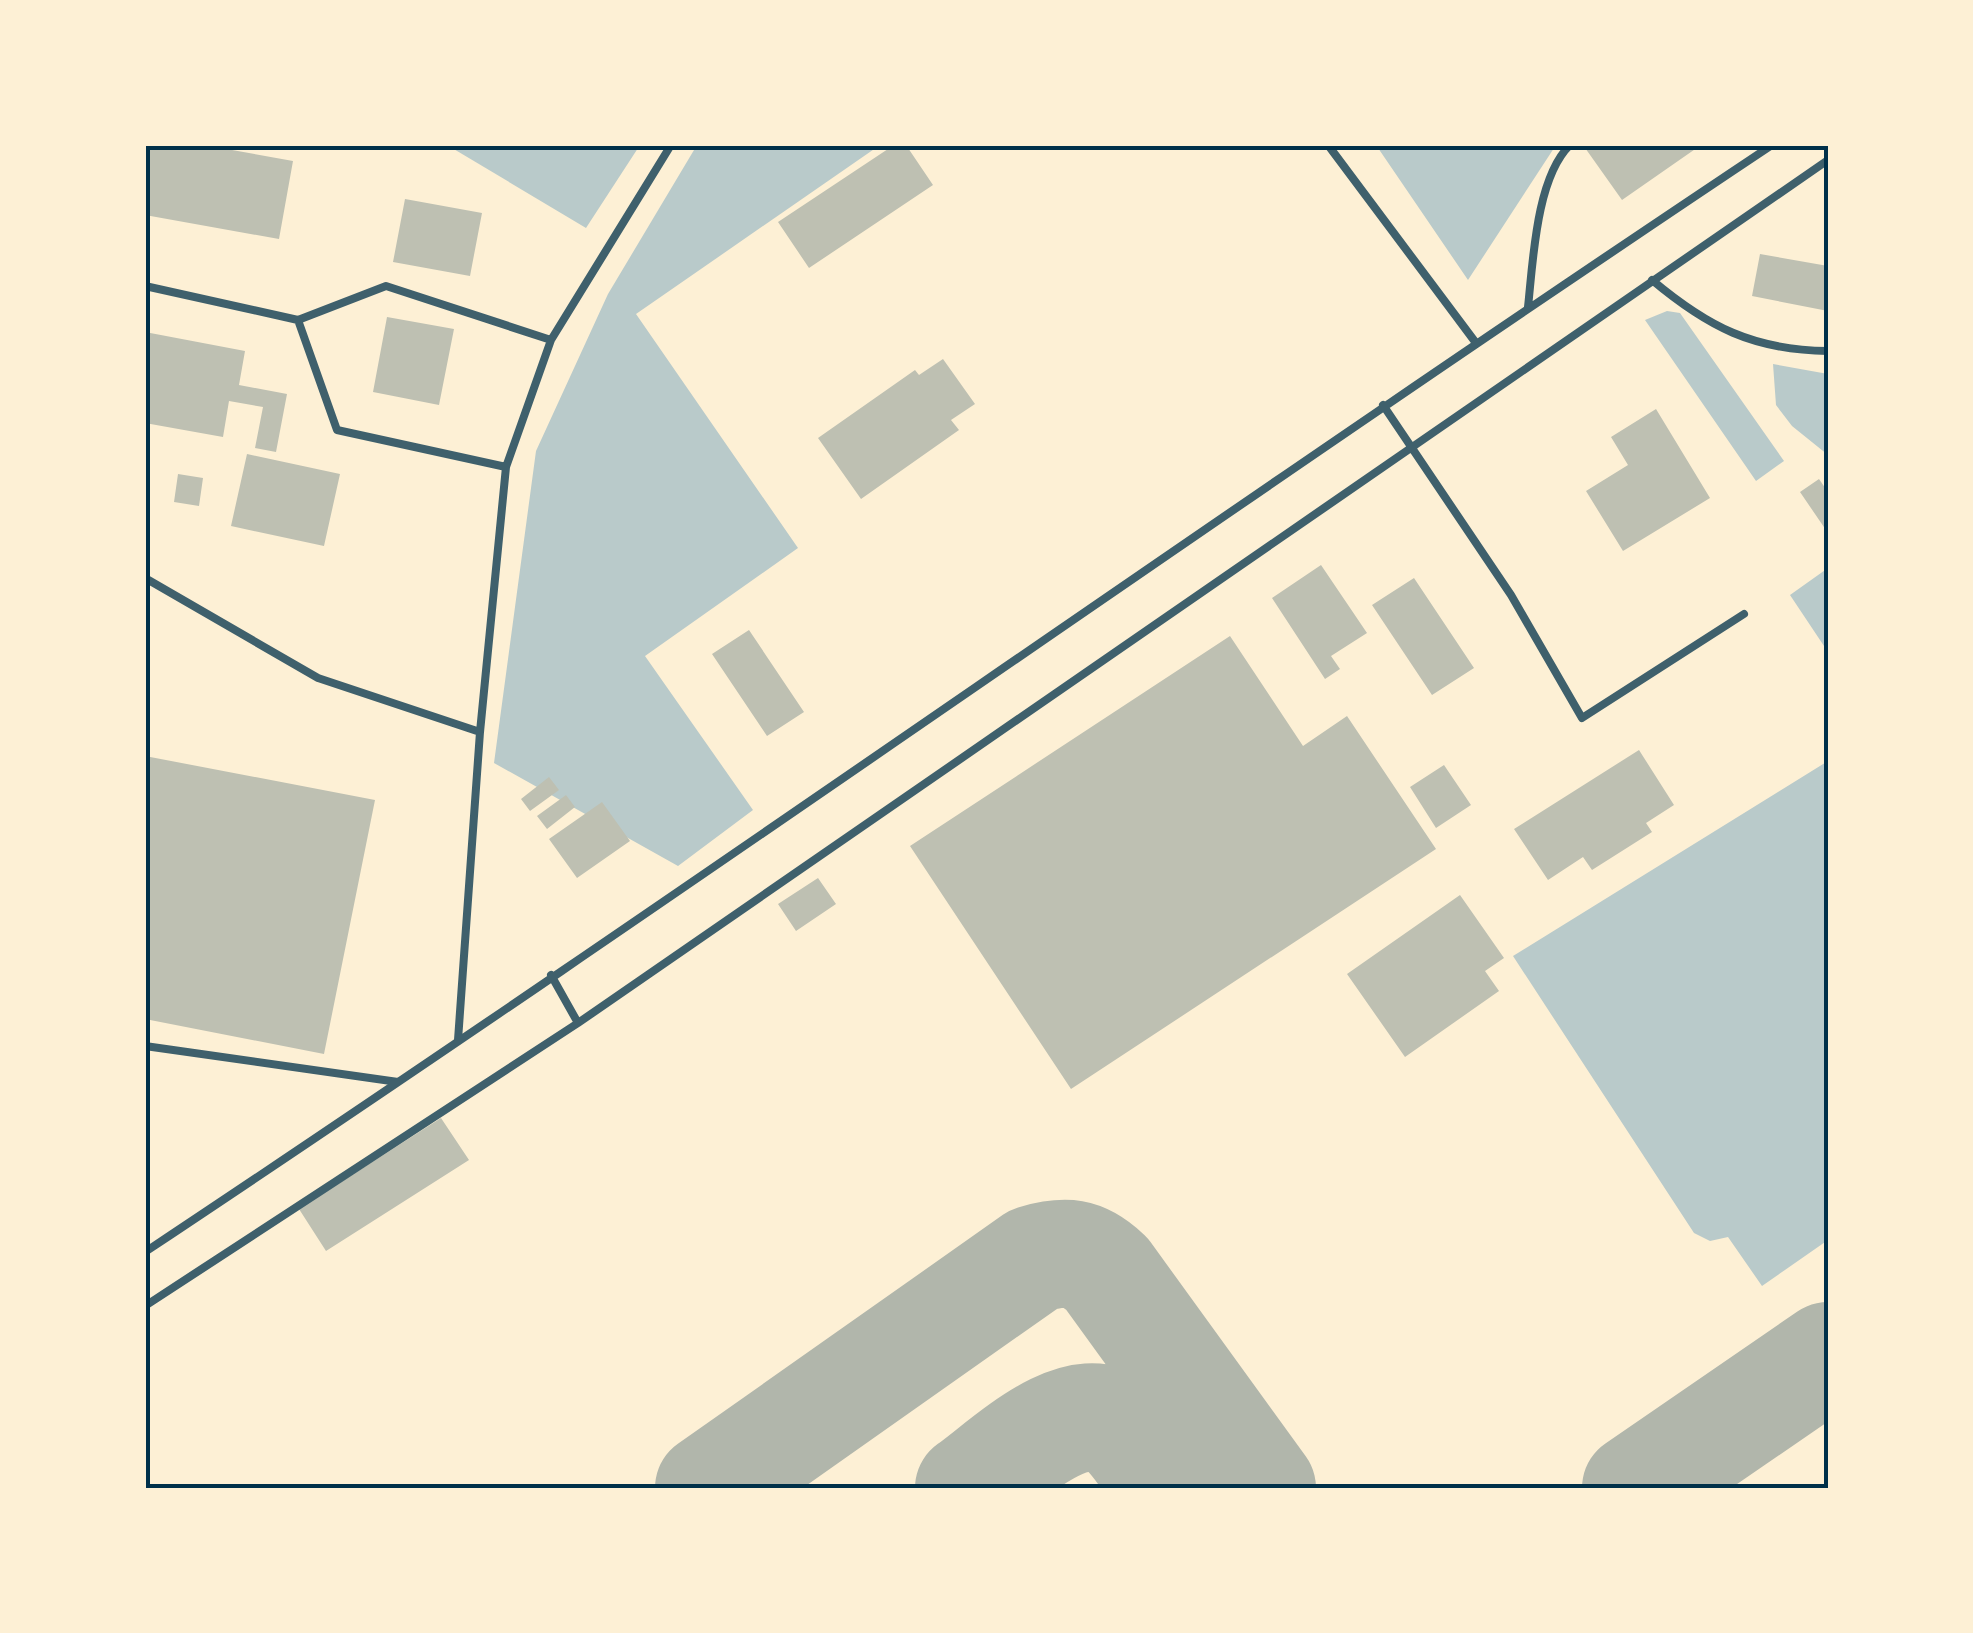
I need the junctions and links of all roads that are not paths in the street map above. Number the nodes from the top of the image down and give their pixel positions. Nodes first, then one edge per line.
1 (671, 145) edge
2 (1328, 145) edge
3 (1570, 145) edge
4 (1772, 145) edge
5 (1828, 160) edge
6 (1652, 280) junction
7 (145, 286) edge
8 (1528, 308) junction
9 (298, 320) junction
10 (551, 340) junction
11 (1476, 343) junction
12 (1828, 351) edge
13 (1383, 405) junction
14 (1410, 447) junction
15 (506, 467) junction
16 (145, 578) edge
17 (1744, 614) dead end
18 (480, 732) junction
19 (551, 975) junction
20 (578, 1023) junction
21 (458, 1040) junction
22 (145, 1046) edge
23 (400, 1082) junction
24 (145, 1252) edge
25 (145, 1306) edge

1 - 10 lane
2 - 11 lane
3 - 8 lane
4 - 8 lane
5 - 6 lane
6 - 12 lane
6 - 14 lane
7 - 9 lane
8 - 11 lane
9 - 10 lane
9 - 15 lane
10 - 15 lane
11 - 13 lane
13 - 14 lane
13 - 19 lane
14 - 17 lane
14 - 20 lane
15 - 18 lane
16 - 18 lane
18 - 21 lane
19 - 20 lane
19 - 21 lane
20 - 25 lane
21 - 23 lane
22 - 23 lane
23 - 24 lane

